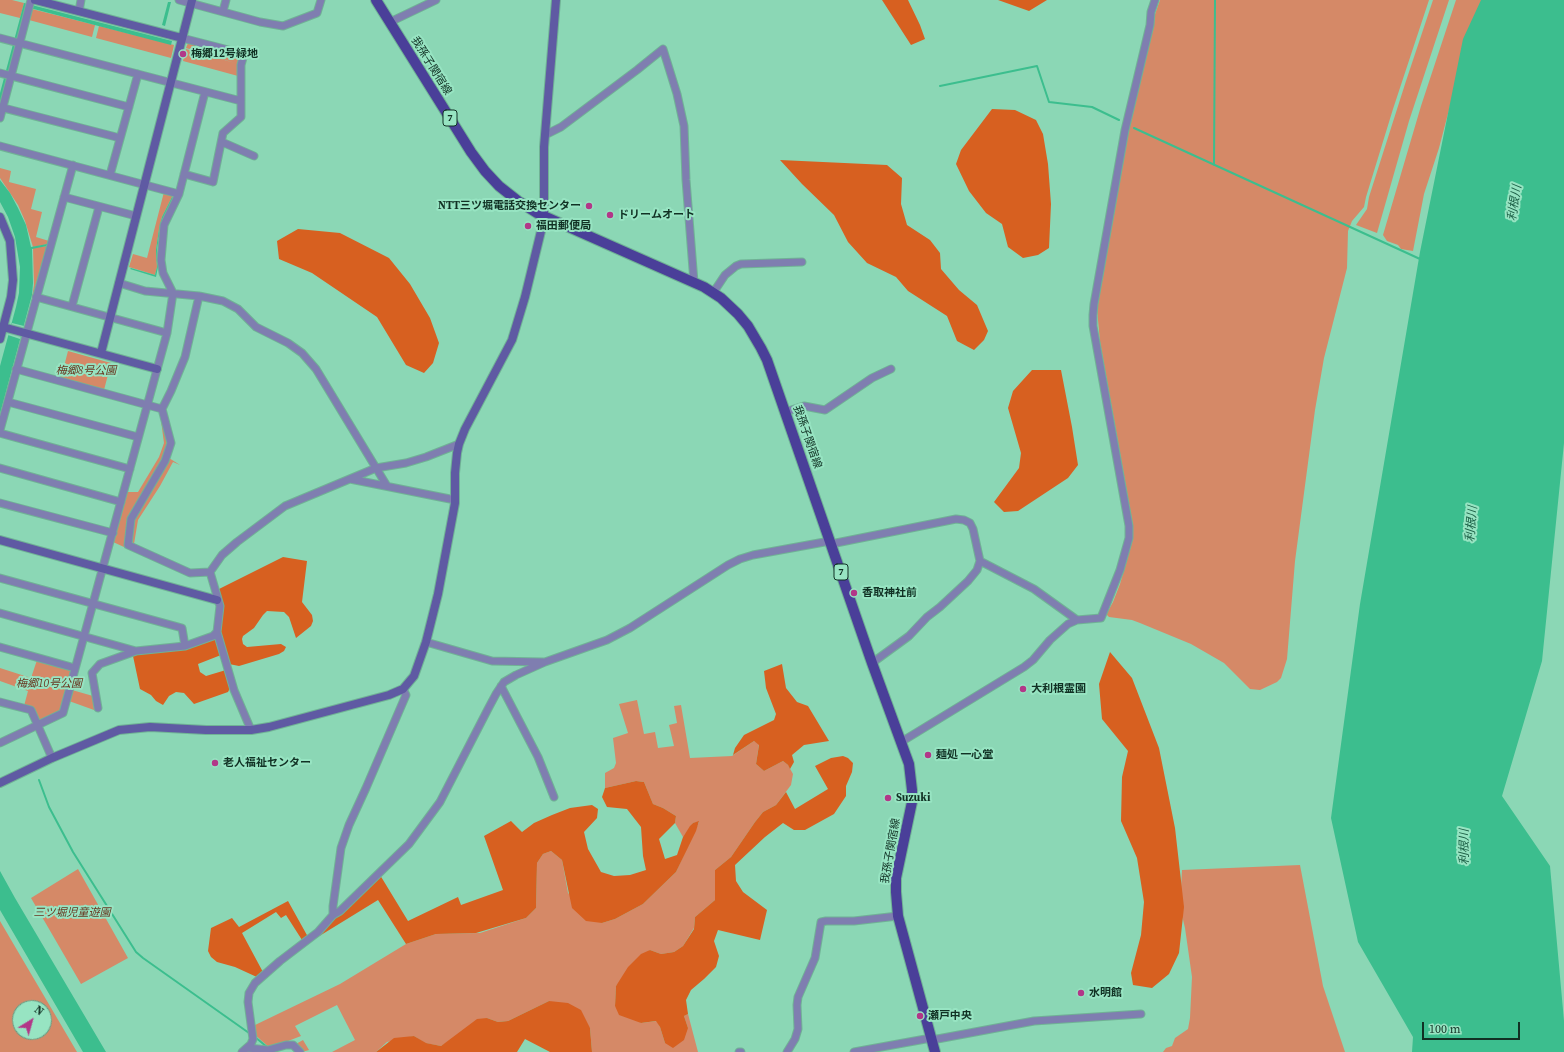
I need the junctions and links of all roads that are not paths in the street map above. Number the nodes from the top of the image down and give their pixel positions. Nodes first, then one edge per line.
1 (31, 0) edge
2 (35, 0) edge
3 (81, 0) edge
4 (179, 0) edge
5 (226, 0) edge
6 (321, 0) edge
7 (376, 0) edge
8 (436, 0) edge
9 (556, 0) edge
10 (1155, 0) edge
11 (192, 2) edge
12 (78, 11) junction
13 (223, 11) junction
14 (390, 22) junction
15 (0, 38) edge
16 (182, 38) junction
17 (20, 44) junction
18 (0, 73) edge
19 (138, 74) junction
20 (11, 76) junction
21 (171, 82) junction
22 (205, 92) junction
23 (241, 101) junction
24 (129, 107) junction
25 (1, 108) edge
26 (0, 118) edge
27 (546, 135) junction
28 (120, 138) junction
29 (222, 142) junction
30 (0, 146) edge
31 (254, 156) dead end
32 (73, 165) junction
33 (184, 174) junction
34 (110, 175) junction
35 (145, 184) junction
36 (179, 194) junction
37 (64, 197) junction
38 (99, 207) junction
39 (136, 216) junction
40 (544, 216) junction
41 (1, 221) edge
42 (802, 262) dead end
43 (119, 282) junction
44 (694, 282) junction
45 (173, 293) junction
46 (714, 293) junction
47 (199, 296) junction
48 (36, 297) junction
49 (72, 306) junction
50 (110, 317) junction
51 (4, 327) edge
52 (24, 333) junction
53 (167, 333) junction
54 (0, 339) edge
55 (101, 353) junction
56 (16, 369) junction
57 (157, 369) junction
58 (890, 370) dead end
59 (8, 402) junction
60 (148, 405) junction
61 (162, 409) junction
62 (785, 412) junction
63 (0, 430) edge
64 (0, 434) edge
65 (138, 437) junction
66 (459, 444) junction
67 (0, 468) edge
68 (376, 468) junction
69 (130, 469) junction
70 (350, 479) junction
71 (387, 486) junction
72 (455, 500) junction
73 (0, 502) edge
74 (121, 502) junction
75 (113, 533) junction
76 (0, 540) edge
77 (831, 542) junction
78 (980, 561) junction
79 (103, 569) junction
80 (210, 572) junction
81 (0, 578) edge
82 (218, 600) junction
83 (93, 604) junction
84 (0, 613) edge
85 (1077, 620) junction
86 (217, 632) junction
87 (85, 636) junction
88 (426, 642) junction
89 (185, 646) junction
90 (0, 647) edge
91 (136, 651) junction
92 (545, 662) junction
93 (872, 663) junction
94 (75, 668) junction
95 (501, 686) junction
96 (403, 689) junction
97 (0, 702) edge
98 (98, 708) dead end
99 (37, 725) junction
100 (251, 730) junction
101 (901, 742) junction
102 (0, 743) edge
103 (52, 758) junction
104 (0, 783) edge
105 (554, 797) dead end
106 (334, 915) junction
107 (898, 916) junction
108 (1141, 1014) dead end
109 (932, 1039) junction
110 (245, 1050) edge
111 (300, 1052) edge
112 (787, 1052) edge
113 (854, 1052) edge
114 (935, 1052) edge

1 - 17 street
2 - 12 street
3 - 12 street
4 - 11 street
5 - 13 street
6 - 13 street
7 - 14 main road, 我孫子関宿線 / 7
8 - 14 street
9 - 27 street
10 - 85 street
11 - 13 street
11 - 16 street
12 - 16 street
14 - 40 main road, 我孫子関宿線 / 7
15 - 17 street
16 - 21 street
16 - 23 street
17 - 19 street
17 - 20 street
18 - 20 street
19 - 21 street
19 - 24 street
20 - 24 street
20 - 25 street
21 - 22 street
21 - 35 street
22 - 23 street
22 - 33 street
23 - 29 street
24 - 28 street
25 - 26 street
25 - 28 street
27 - 40 street
27 - 44 street
28 - 34 street
29 - 31 street
29 - 33 street
30 - 32 street
32 - 34 street
32 - 37 street
33 - 36 street
34 - 35 street
35 - 36 street
35 - 39 street
36 - 45 street
37 - 38 street
37 - 48 street
38 - 39 street
38 - 49 street
39 - 43 street
40 - 44 main road, 我孫子関宿線 / 7
40 - 66 street
41 - 51 street
42 - 46 street
43 - 45 street
43 - 50 street
44 - 46 main road, 我孫子関宿線 / 7
45 - 47 street
45 - 53 street
46 - 62 main road, 我孫子関宿線 / 7
47 - 61 street
47 - 68 street
48 - 49 street
48 - 52 street
49 - 50 street
50 - 53 street
50 - 55 street
51 - 52 street
51 - 54 street
52 - 55 street
52 - 56 street
53 - 57 street
55 - 57 street
56 - 59 street
56 - 60 street
57 - 60 street
58 - 62 street
59 - 63 street
59 - 65 street
60 - 61 street
60 - 65 street
61 - 80 street
62 - 77 main road, 我孫子関宿線 / 7
64 - 69 street
65 - 69 street
66 - 68 street
66 - 72 street
67 - 74 street
68 - 70 street
68 - 71 street
69 - 74 street
70 - 71 street
70 - 80 street
71 - 72 street
72 - 88 street
73 - 75 street
74 - 75 street
75 - 79 street
76 - 79 street
77 - 78 street
77 - 92 street
77 - 93 main road, 我孫子関宿線 / 7
78 - 85 street
78 - 93 street
79 - 82 street
79 - 83 street
80 - 82 street
81 - 83 street
82 - 86 street
83 - 87 street
83 - 89 street
84 - 87 street
85 - 101 street
86 - 89 street
86 - 100 street
87 - 91 street
87 - 94 street
88 - 92 street
88 - 96 street
89 - 91 street
90 - 94 street
91 - 98 street
92 - 95 street
93 - 101 main road, 我孫子関宿線 / 7
94 - 99 street
95 - 105 street
95 - 106 street
96 - 100 street
96 - 106 street
97 - 99 street
99 - 102 street
99 - 103 street
100 - 103 street
101 - 107 main road, 我孫子関宿線 / 7
103 - 104 street
106 - 110 street
107 - 109 main road, 我孫子関宿線 / 7
107 - 112 street
108 - 109 street
109 - 113 street
109 - 114 main road, 我孫子関宿線 / 7
110 - 111 street

